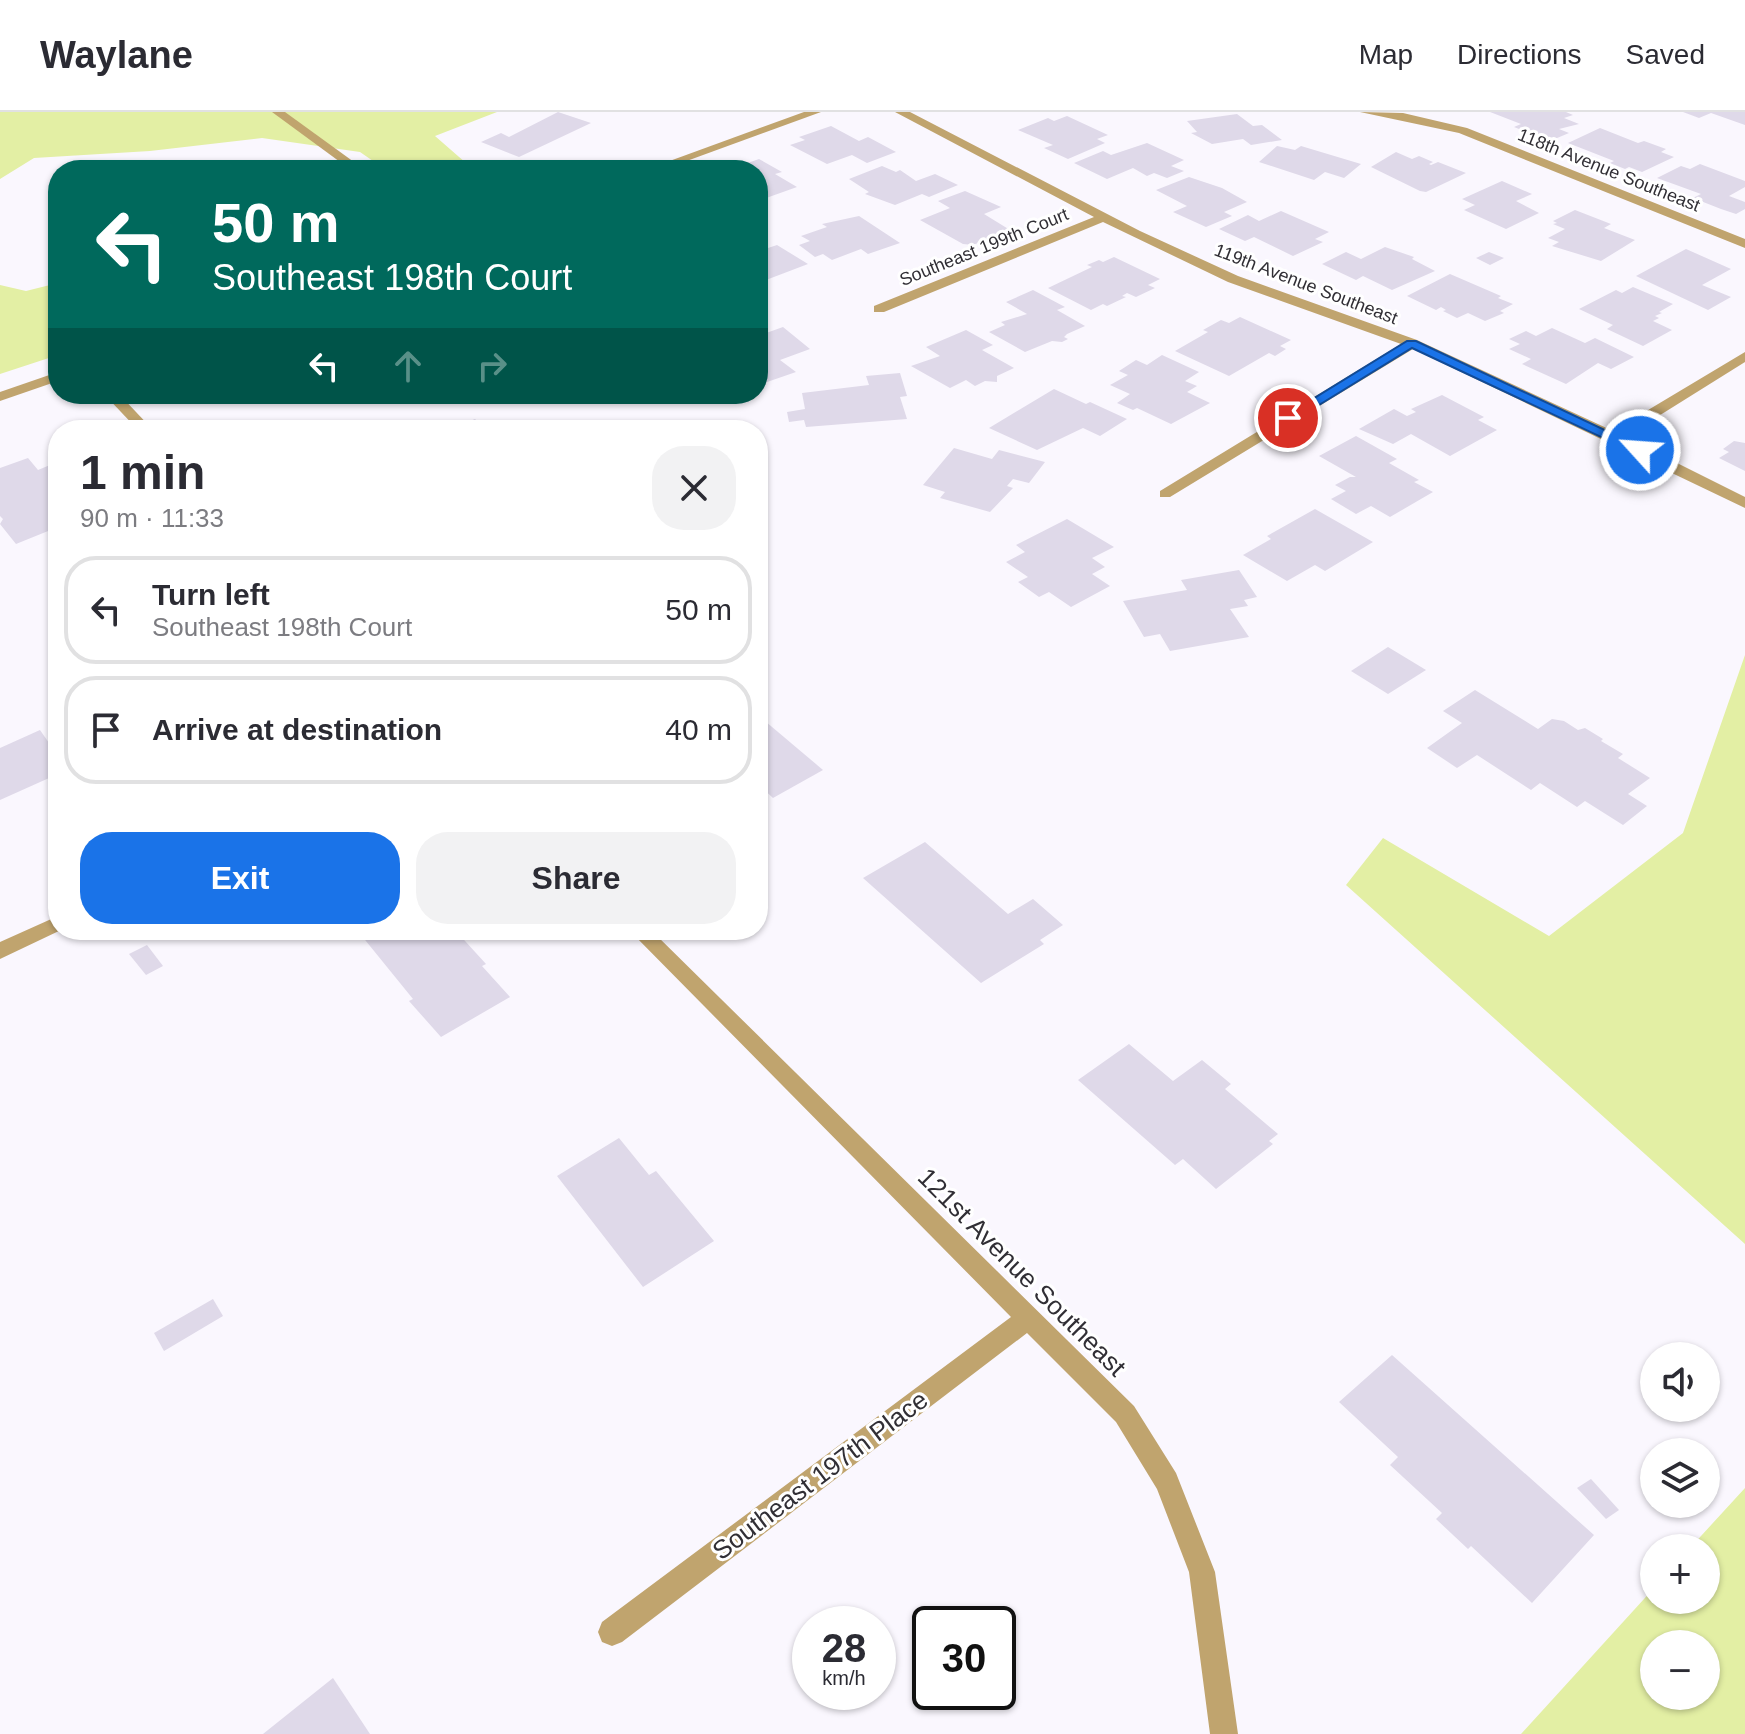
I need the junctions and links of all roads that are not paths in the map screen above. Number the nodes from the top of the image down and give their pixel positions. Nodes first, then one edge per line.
1 (278, 112) edge
2 (815, 112) edge
3 (901, 112) edge
4 (1366, 112) edge
5 (345, 160) edge
6 (679, 160) edge
7 (1102, 218) junction
8 (1745, 244) edge
9 (879, 309) dead end
10 (1412, 343) junction
11 (1745, 356) edge
12 (48, 380) edge
13 (0, 397) edge
14 (121, 404) edge
15 (136, 420) edge
16 (1614, 437) junction
17 (1165, 494) dead end
18 (1745, 503) edge
19 (48, 928) edge
20 (649, 940) edge
21 (0, 951) edge
22 (1028, 1318) junction
23 (612, 1632) dead end
24 (1224, 1734) edge

1 - 5 street
2 - 6 street
3 - 7 street, 119th Avenue Southeast
4 - 8 street, 118th Avenue Southeast
7 - 9 street, Southeast 199th Court
7 - 10 street, 119th Avenue Southeast
10 - 16 street, 119th Avenue Southeast
10 - 17 street
11 - 16 street
12 - 13 street
14 - 15 street
16 - 18 street, 119th Avenue Southeast
19 - 21 street
20 - 22 street, 121st Avenue Southeast
22 - 23 street, Southeast 197th Place
22 - 24 street, 121st Avenue Southeast

